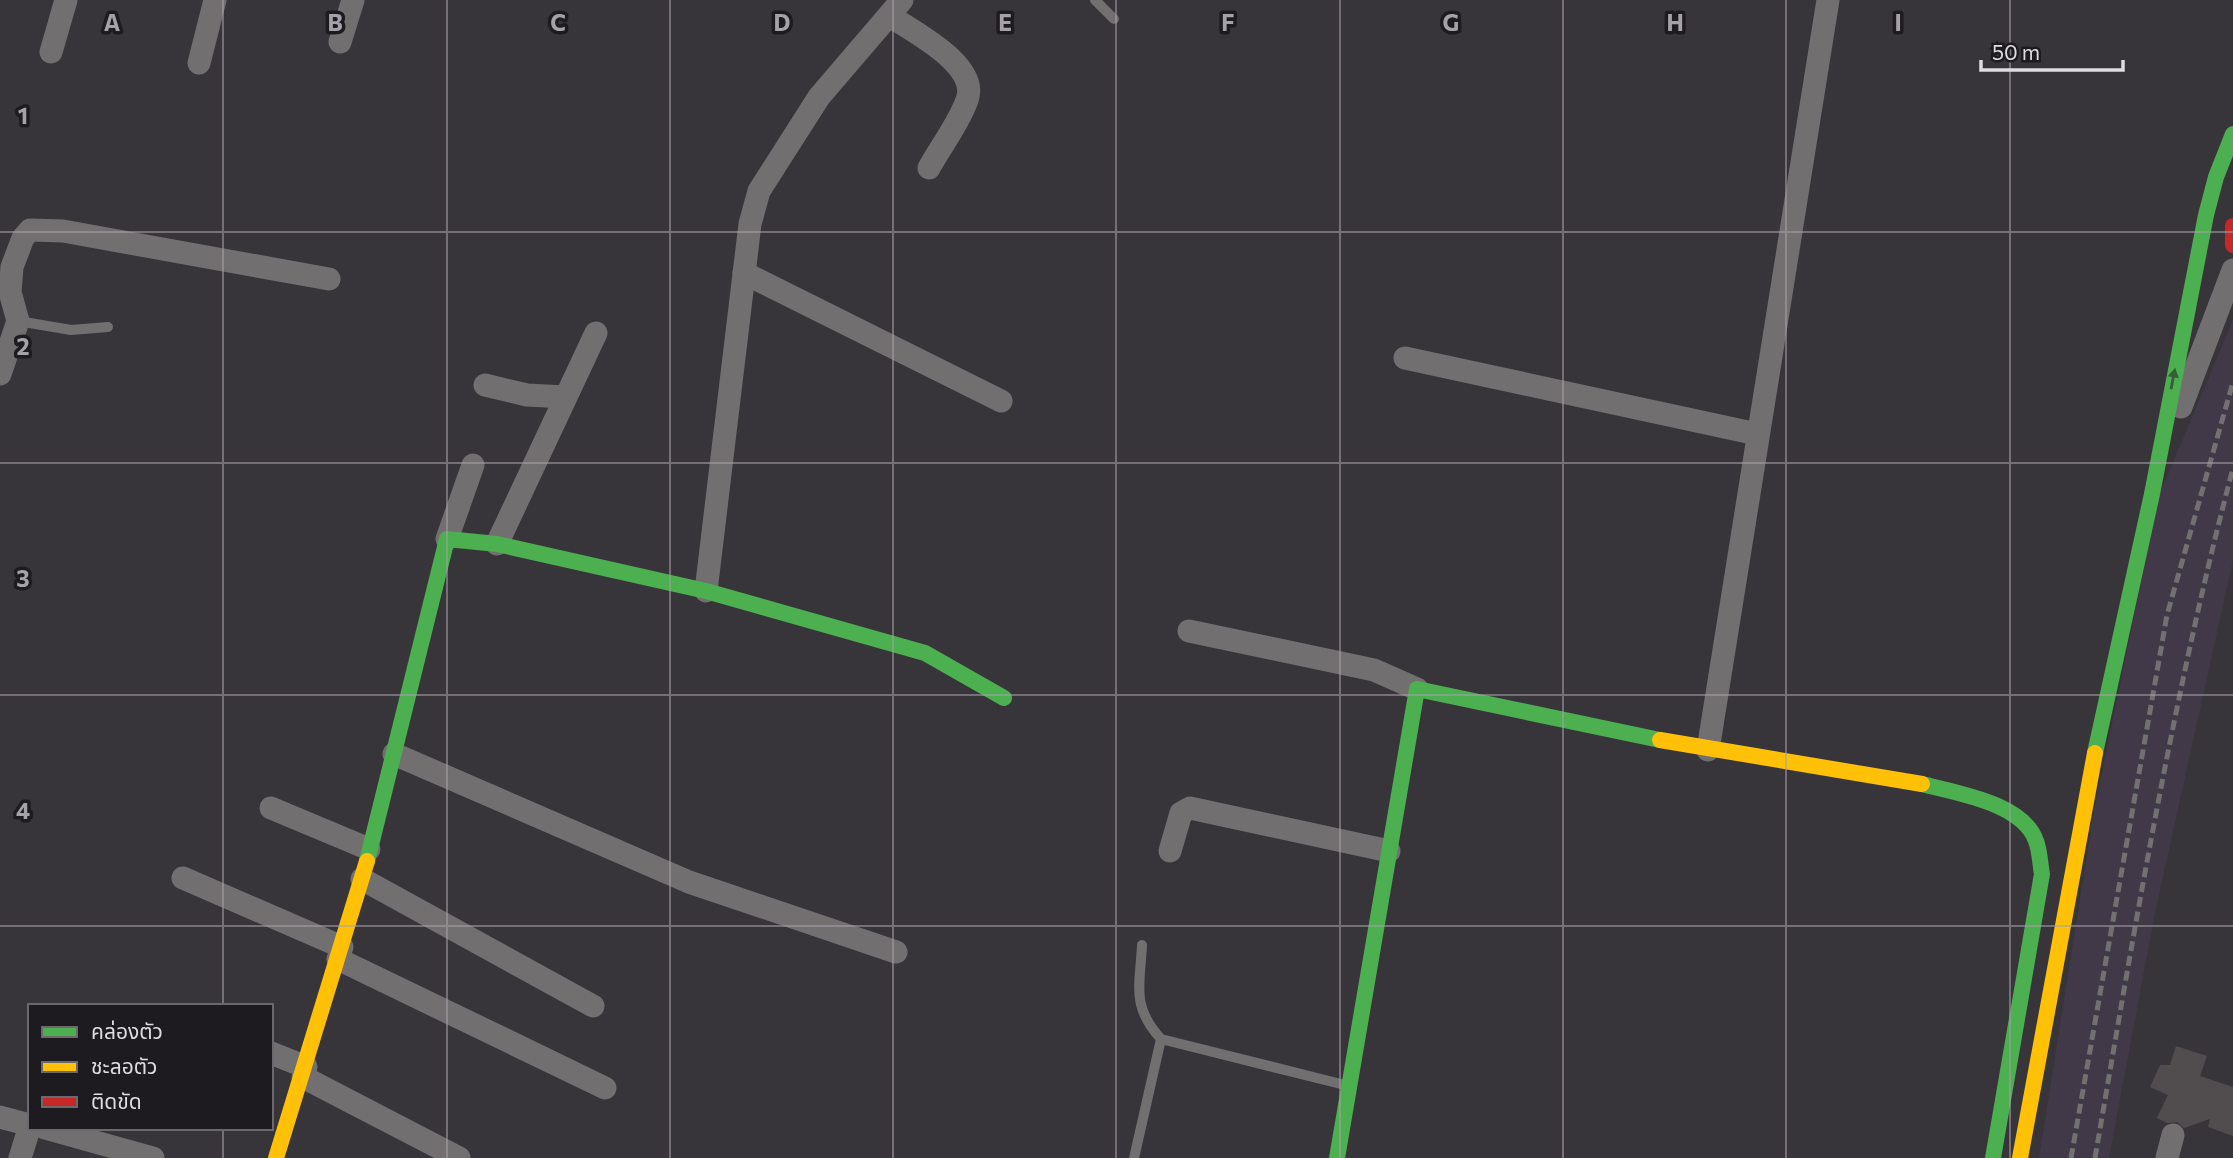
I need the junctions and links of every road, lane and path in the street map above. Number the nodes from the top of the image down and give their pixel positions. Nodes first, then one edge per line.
1 (66, 0) edge
2 (215, 0) edge
3 (353, 0) edge
4 (1095, 0) edge
5 (1828, 0) edge
6 (896, 8) edge
7 (1114, 19) dead end
8 (340, 42) dead end
9 (51, 52) dead end
10 (199, 63) dead end
11 (2233, 134) edge
12 (929, 168) dead end
13 (2233, 226) edge
14 (2233, 244) edge
15 (2233, 270) edge
16 (744, 272) junction
17 (329, 279) dead end
18 (18, 321) junction
19 (108, 327) dead end
20 (596, 333) dead end
21 (1405, 358) dead end
22 (0, 374) edge
23 (485, 385) dead end
24 (565, 397) junction
25 (1001, 401) dead end
26 (1757, 434) junction
27 (473, 465) dead end
28 (2152, 494) junction
29 (447, 538) junction
30 (497, 544) junction
31 (706, 591) junction
32 (1189, 631) dead end
33 (1417, 690) junction
34 (1004, 698) dead end
35 (1708, 750) junction
36 (394, 754) junction
37 (271, 808) dead end
38 (369, 849) junction
39 (1170, 851) dead end
40 (1389, 851) junction
41 (183, 878) dead end
42 (362, 879) junction
43 (1142, 945) dead end
44 (896, 952) dead end
45 (340, 953) junction
46 (593, 1006) dead end
47 (1160, 1039) junction
48 (273, 1054) edge
49 (304, 1072) junction
50 (1349, 1086) junction
51 (605, 1088) dead end
52 (0, 1117) edge
53 (28, 1124) edge
54 (28, 1130) edge
55 (52, 1130) edge
56 (2173, 1135) dead end
57 (448, 1155) edge
58 (20, 1158) edge
59 (153, 1158) edge
60 (276, 1158) edge
61 (1134, 1158) edge
62 (1337, 1158) edge
63 (1993, 1158) edge
64 (2020, 1158) edge
65 (2167, 1158) edge

1 - 9 street
2 - 10 street
3 - 8 street
4 - 7 lane
5 - 26 street
6 - 12 street
6 - 16 street
28 -> 11 street
13 - 14 street
15 - 28 street
16 - 25 street
16 - 31 street
17 - 18 street
18 - 19 lane
18 - 22 street
20 - 24 street
21 - 26 street
23 - 24 street
24 - 30 street
26 - 35 street
27 - 29 street
28 - 64 street
29 - 30 street
29 - 36 street
30 - 31 street
31 - 34 street
32 - 33 street
33 - 35 street
33 - 40 street
35 - 63 street
36 - 38 street
36 - 44 street
37 - 38 street
38 - 42 street
39 - 40 street
40 - 50 street
41 - 45 street
42 - 45 street
42 - 46 street
43 - 47 lane
45 - 49 street
45 - 51 street
47 - 50 lane
47 - 61 lane
48 - 49 street
49 - 57 street
49 - 60 street
50 - 62 street
52 - 53 street
54 - 58 street
55 - 59 street
56 - 65 street

